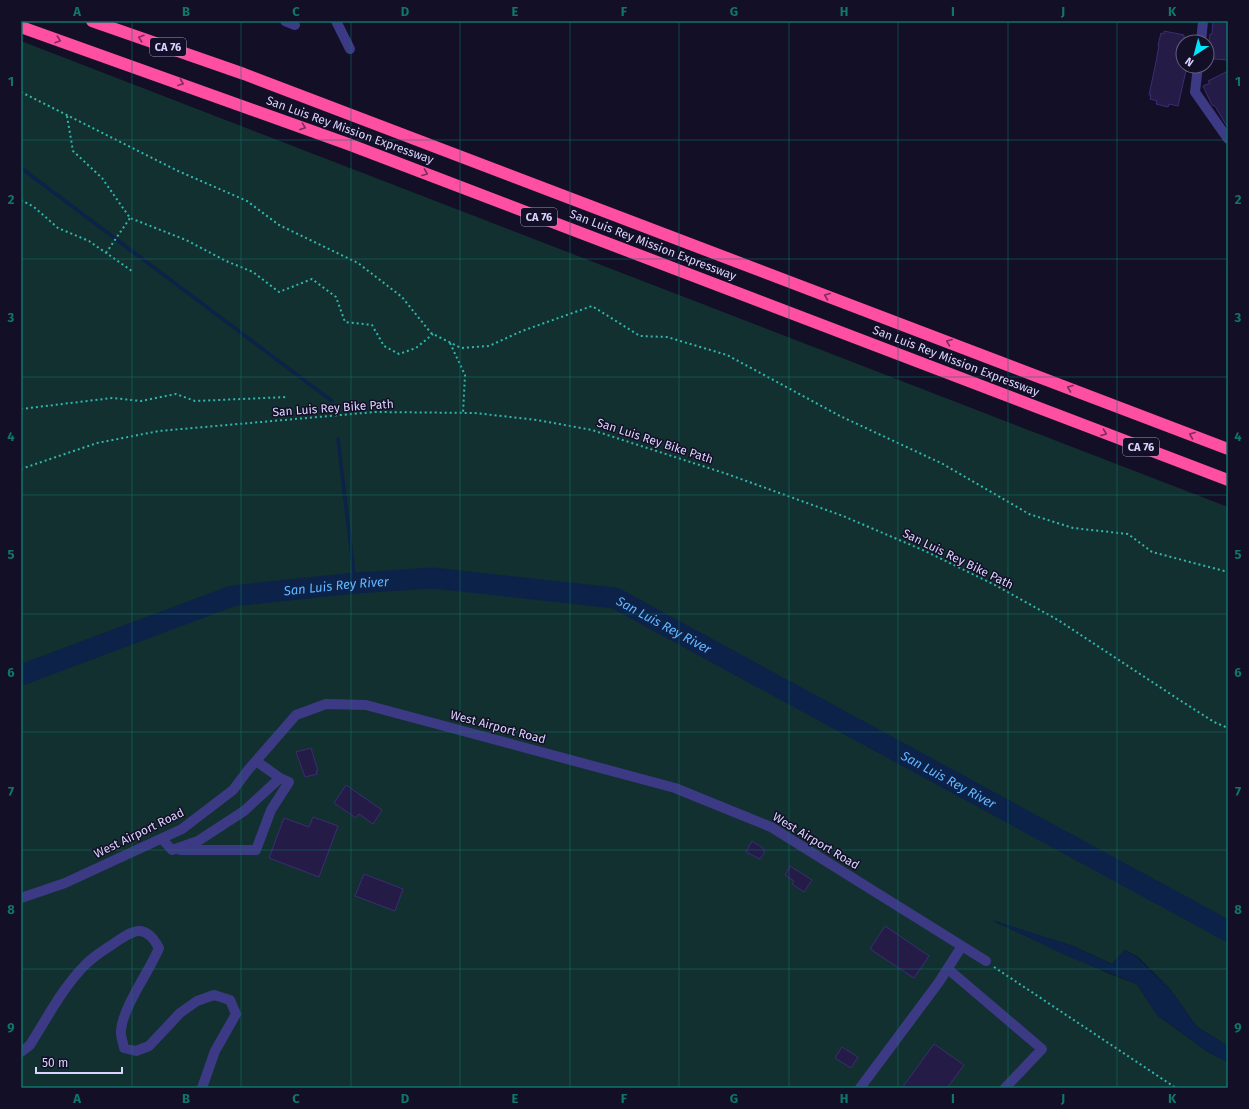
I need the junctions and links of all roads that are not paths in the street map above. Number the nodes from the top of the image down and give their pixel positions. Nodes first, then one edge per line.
1 (92, 21) edge
2 (285, 21) edge
3 (336, 21) edge
4 (1203, 21) edge
5 (295, 25) dead end
6 (21, 27) edge
7 (1202, 34) edge
8 (350, 49) dead end
9 (1197, 74) edge
10 (1228, 139) edge
11 (1228, 448) edge
12 (1228, 480) edge
13 (256, 761) junction
14 (280, 778) junction
15 (162, 839) junction
16 (172, 850) junction
17 (21, 898) edge
18 (962, 946) junction
19 (986, 961) road end
20 (948, 969) junction
21 (21, 1052) edge
22 (202, 1088) edge
23 (860, 1088) edge
24 (1005, 1088) edge

11 -> 1 highway, San Luis Rey Mission Expressway / CA 76
2 - 5 street
3 - 8 street
4 - 7 street
6 -> 12 highway, San Luis Rey Mission Expressway / CA 76
9 - 10 street
13 - 14 street
13 - 15 street, West Airport Road
13 - 18 street, West Airport Road
14 - 16 street
14 - 16 street
15 - 16 street
15 - 17 street, West Airport Road
18 - 19 street, West Airport Road
18 - 20 street
20 - 23 street
20 - 24 street
21 - 22 street

